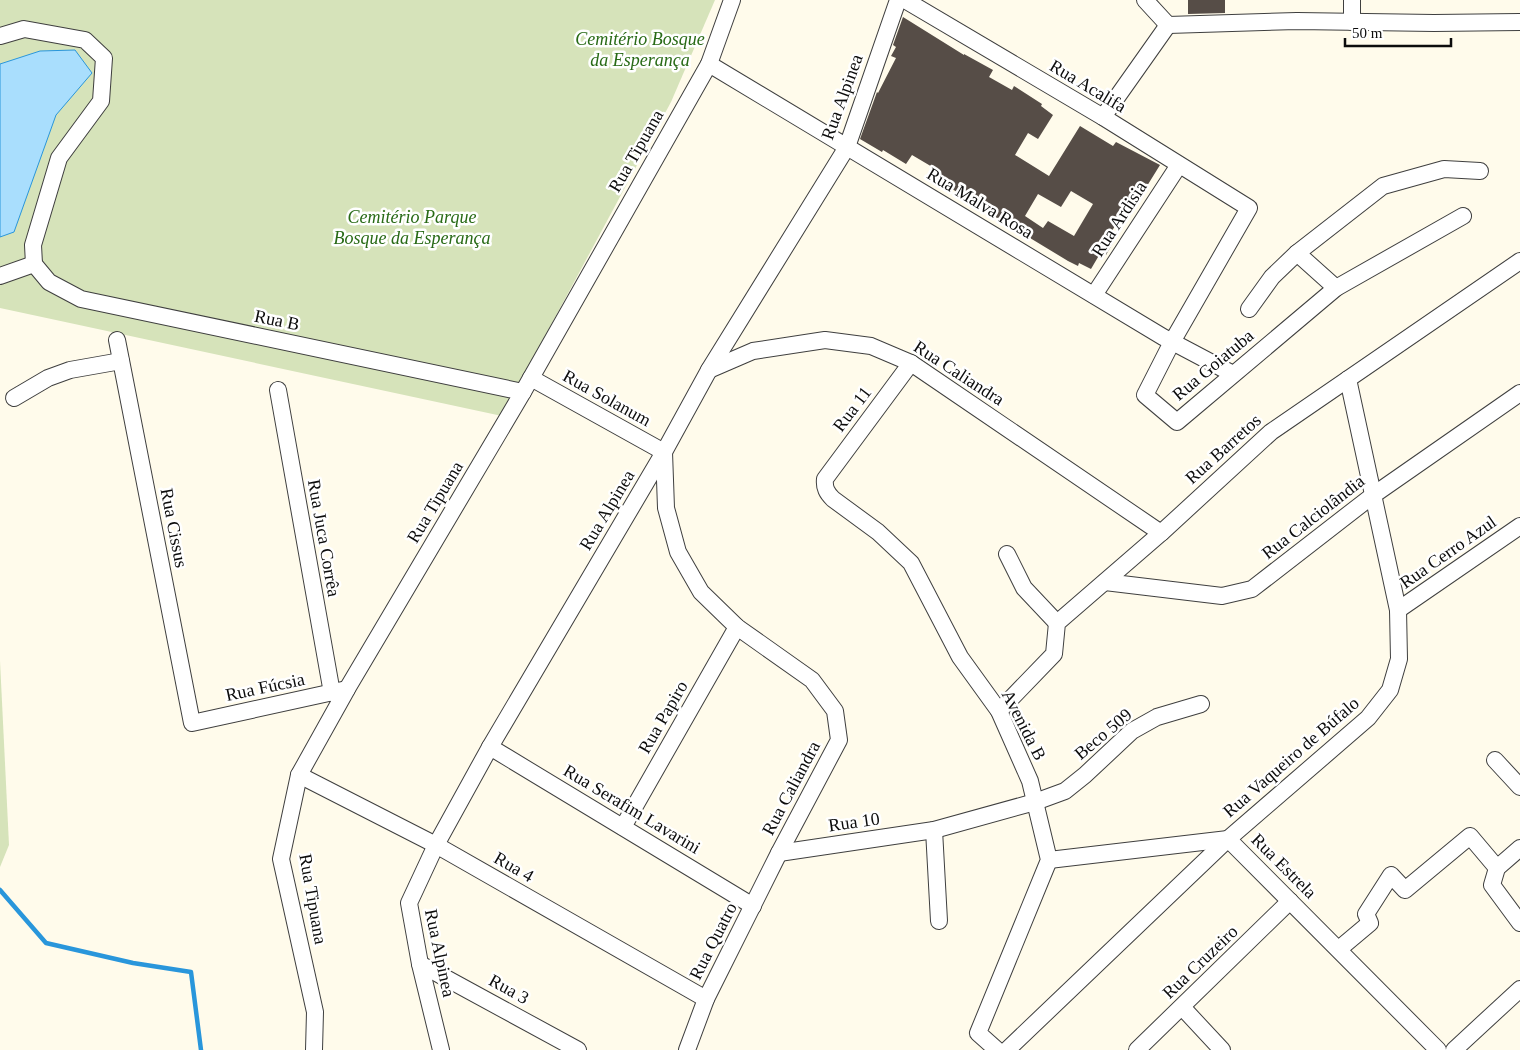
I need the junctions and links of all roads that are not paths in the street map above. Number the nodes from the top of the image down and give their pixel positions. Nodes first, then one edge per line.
1 (732, 0) edge
2 (898, 0) edge
3 (905, 0) edge
4 (1145, 0) edge
5 (1352, 0) edge
6 (1352, 22) junction
7 (1520, 22) edge
8 (1168, 24) junction
9 (0, 36) edge
10 (709, 64) junction
11 (1102, 117) junction
12 (847, 147) junction
13 (1179, 165) junction
14 (1480, 171) dead end
15 (1249, 208) joint
16 (1463, 216) dead end
17 (1297, 253) junction
18 (1520, 261) edge
19 (34, 264) junction
20 (0, 276) edge
21 (1336, 288) junction
22 (1094, 295) junction
23 (1249, 309) dead end
24 (117, 340) dead end
25 (1172, 342) junction
26 (121, 361) junction
27 (911, 363) junction
28 (710, 370) junction
29 (1233, 374) junction
30 (1348, 379) junction
31 (527, 385) junction
32 (278, 390) dead end
33 (1520, 393) edge
34 (14, 398) dead end
35 (664, 452) junction
36 (825, 479) joint
37 (1372, 496) junction
38 (1520, 526) edge
39 (1161, 533) junction
40 (1007, 554) dead end
41 (1105, 582) junction
42 (1398, 610) junction
43 (1057, 623) junction
44 (738, 627) junction
45 (339, 691) junction
46 (1201, 704) dead end
47 (999, 711) junction
48 (192, 724) joint
49 (490, 747) junction
50 (1495, 760) dead end
51 (299, 775) junction
52 (1520, 787) edge
53 (1035, 802) junction
54 (623, 827) junction
55 (934, 830) junction
56 (1228, 838) junction
57 (436, 845) junction
58 (1520, 848) edge
59 (780, 853) junction
60 (1049, 860) junction
61 (1496, 868) junction
62 (1290, 901) junction
63 (753, 906) junction
64 (939, 921) dead end
65 (1520, 923) edge
66 (1339, 950) junction
67 (420, 964) junction
68 (1520, 989) edge
69 (706, 999) junction
70 (1182, 1007) junction
71 (314, 1050) edge
72 (442, 1050) edge
73 (578, 1050) edge
74 (687, 1050) edge
75 (997, 1050) edge
76 (1007, 1050) edge
77 (1137, 1050) edge
78 (1222, 1050) edge
79 (1438, 1050) edge
80 (1454, 1050) edge

1 - 10 street, Rua Tipuana
2 - 12 street, Rua Alpinea
3 - 11 street, Rua Acalifa
4 - 8 street
5 - 6 street
6 - 7 street
6 - 8 street
8 - 11 street
9 - 19 street
10 - 12 street, Rua Malva Rosa
10 - 31 street, Rua Tipuana
11 - 13 street, Rua Acalifa
12 - 22 street, Rua Malva Rosa
12 - 28 street, Rua Alpinea
13 - 15 street, Rua Acalifa
13 - 22 street, Rua Ardisia
14 - 17 street
15 - 25 street, Rua Goiatuba
16 - 21 street, Rua Goiatuba
17 - 21 street
17 - 23 street
18 - 30 street, Rua Barretos
19 - 20 street
19 - 31 street, Rua B
21 - 29 street, Rua Goiatuba
22 - 25 street, Rua Malva Rosa
24 - 26 street, Rua Cissus
25 - 29 street, Rua Malva Rosa
25 - 29 street, Rua Goiatuba
26 - 34 street
26 - 48 street, Rua Cissus
27 - 28 street, Rua Caliandra
27 - 36 street, Rua 11
27 - 39 street, Rua Caliandra
28 - 35 street, Rua Alpinea
30 - 37 street, Rua Vaqueiro de Búfalo
30 - 39 street, Rua Barretos
31 - 35 street, Rua Solanum
31 - 45 street, Rua Tipuana
32 - 45 street, Rua Juca Corrêa
33 - 37 street, Rua Calciolândia
35 - 44 street, Rua Caliandra
35 - 49 street, Rua Alpinea
36 - 47 street, Avenida B
37 - 41 street, Rua Calciolândia
37 - 42 street, Rua Vaqueiro de Búfalo
38 - 42 street, Rua Cerro Azul
39 - 41 street, Rua Barretos
40 - 43 street
41 - 43 street, Rua Barretos
42 - 56 street, Rua Vaqueiro de Búfalo
43 - 47 street
44 - 54 street, Rua Papiro
44 - 59 street, Rua Caliandra
45 - 48 street, Rua Fúcsia
45 - 51 street, Rua Tipuana
46 - 53 street, Beco 509
47 - 53 street, Avenida B
49 - 54 street, Rua Serafim Lavarini
49 - 57 street, Rua Alpinea
50 - 52 street
51 - 57 street, Rua 4
51 - 71 street, Rua Tipuana
53 - 55 street, Rua 10
53 - 60 street, Avenida B
54 - 63 street, Rua Serafim Lavarini
55 - 59 street, Rua 10
55 - 64 street
56 - 60 street, Rua Estrela
56 - 62 street, Rua Estrela
56 - 76 street, Rua Vaqueiro de Búfalo
57 - 67 street, Rua Alpinea
57 - 69 street, Rua 4
58 - 61 street
59 - 63 street, Rua Quatro
60 - 75 street
61 - 65 street
61 - 66 street
62 - 66 street, Rua Estrela
62 - 70 street, Rua Cruzeiro
63 - 69 street, Rua Quatro
66 - 79 street, Rua Estrela
67 - 72 street, Rua Alpinea
67 - 73 street, Rua 3
68 - 80 street
69 - 74 street, Rua Quatro
70 - 77 street, Rua Cruzeiro
70 - 78 street

